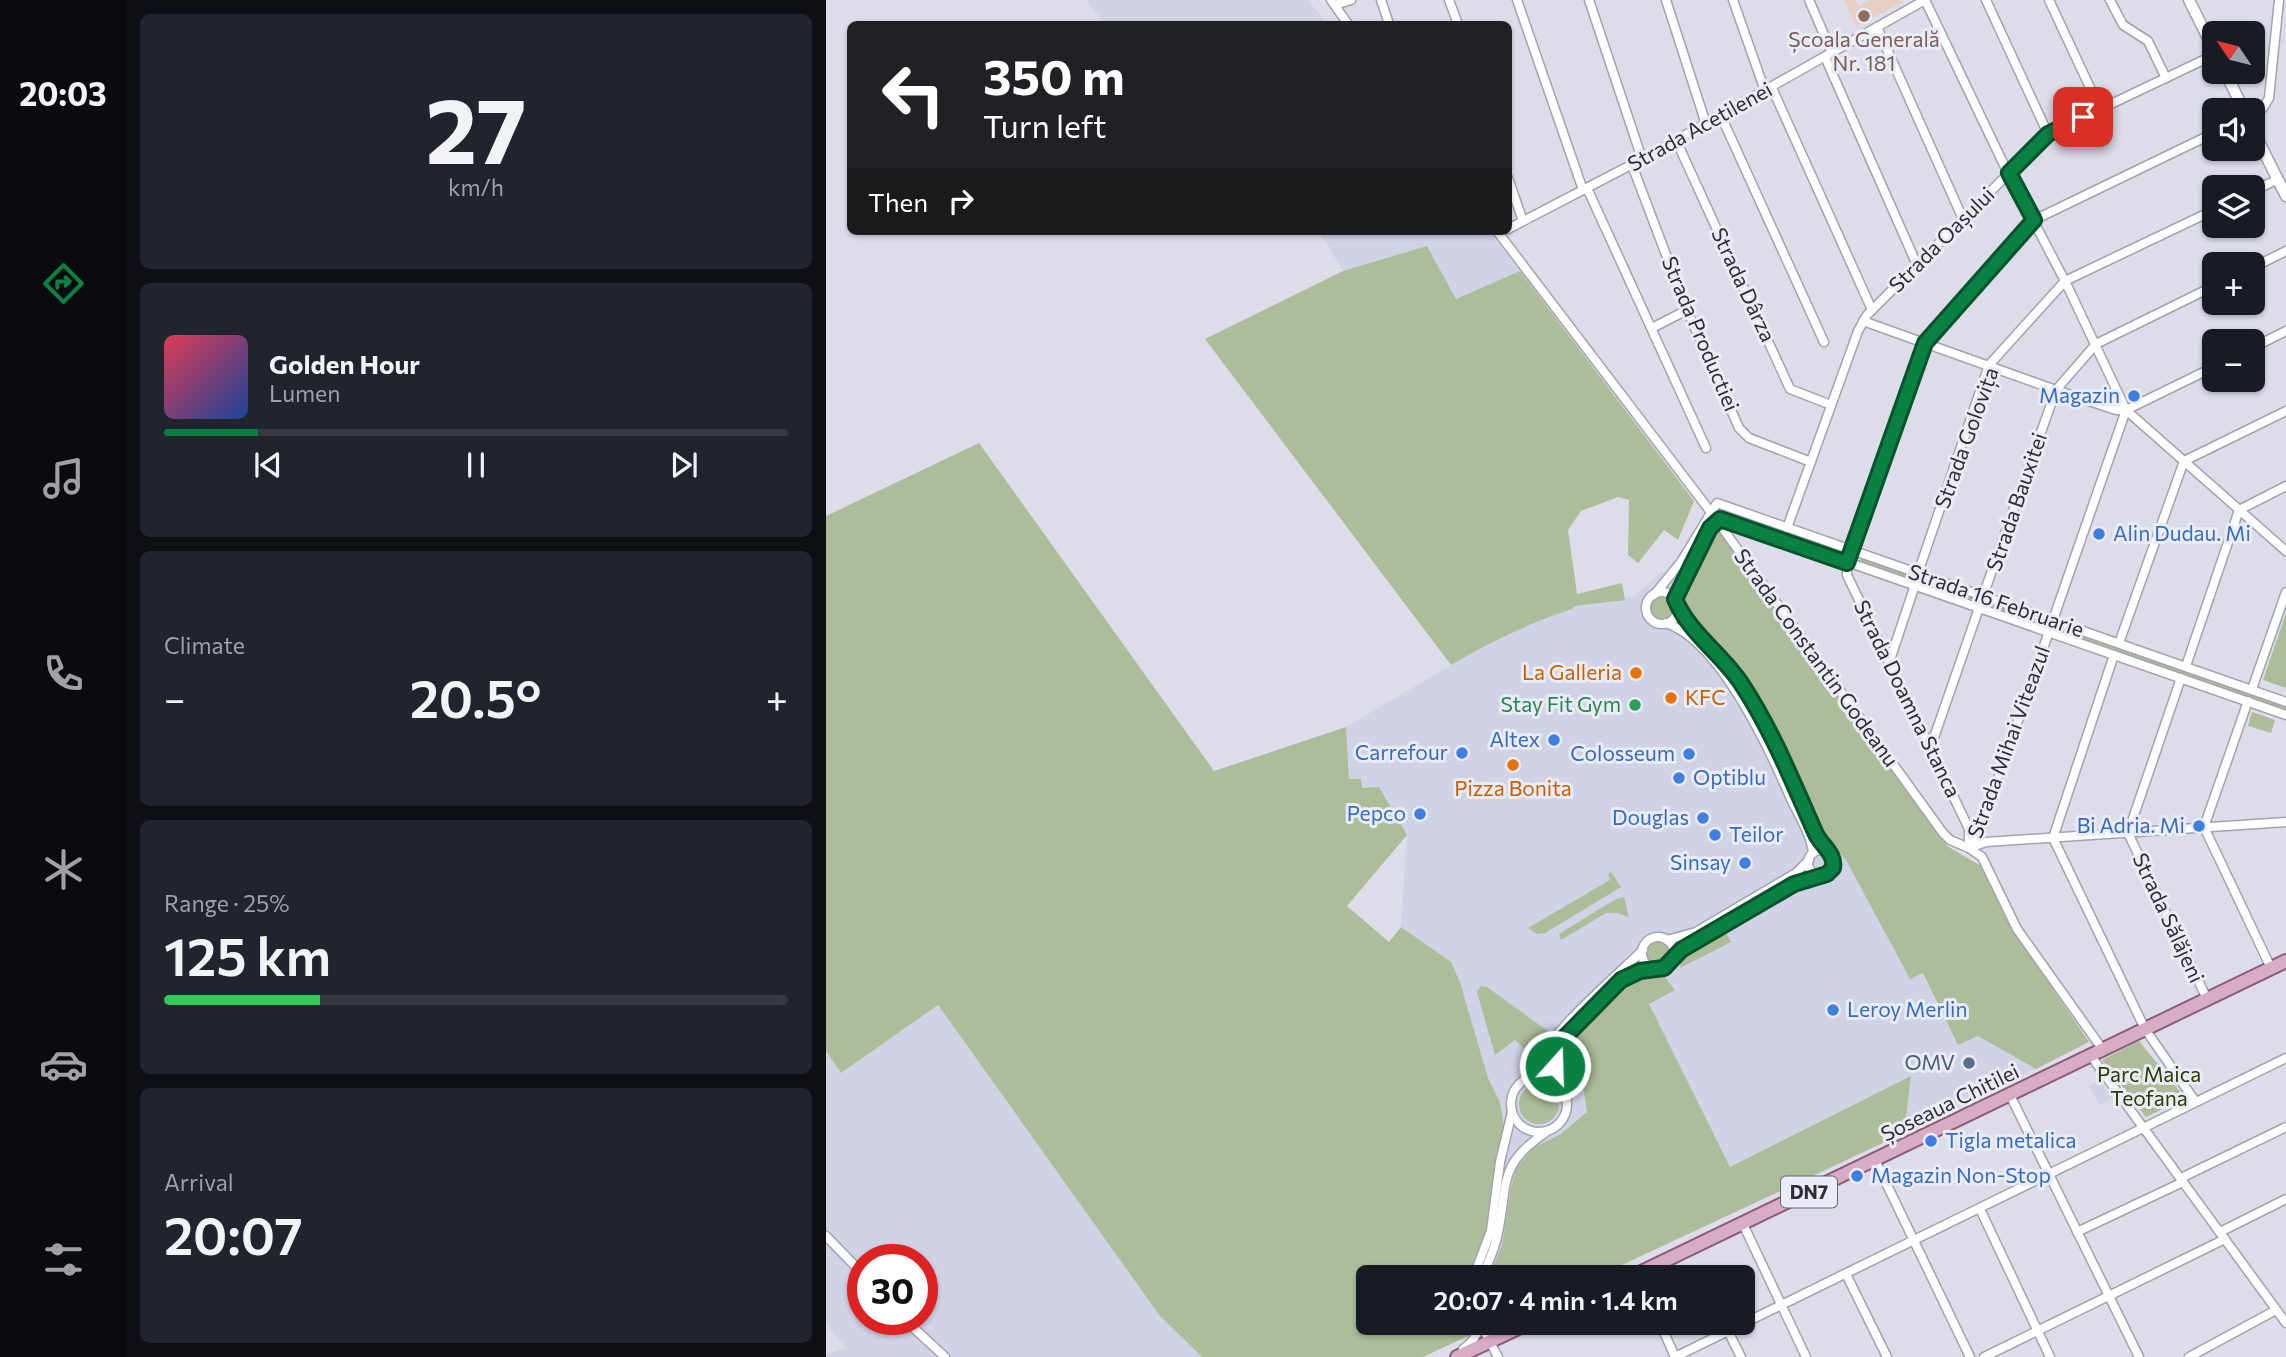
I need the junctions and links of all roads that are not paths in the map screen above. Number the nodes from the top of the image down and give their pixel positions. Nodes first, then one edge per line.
1 (1351, 0) edge
2 (1381, 0) edge
3 (1449, 0) edge
4 (1517, 0) edge
5 (1589, 0) edge
6 (1666, 0) edge
7 (1733, 0) edge
8 (1809, 0) edge
9 (1925, 0) edge
10 (1986, 0) edge
11 (2049, 0) edge
12 (2109, 0) edge
13 (2189, 0) edge
14 (2279, 0) edge
15 (1333, 3) edge
16 (1346, 21) edge
17 (1388, 21) edge
18 (1457, 21) edge
19 (1877, 27) junction
20 (2202, 27) edge
21 (1828, 55) junction
22 (2202, 58) edge
23 (2166, 78) junction
24 (1768, 89) junction
25 (2265, 105) edge
26 (2100, 109) junction
27 (1721, 116) junction
28 (1706, 124) junction
29 (2048, 134) junction
30 (2202, 139) edge
31 (1676, 140) junction
32 (2265, 154) edge
33 (1642, 159) junction
34 (1632, 165) junction
35 (2009, 173) junction
36 (2278, 180) junction
37 (2265, 186) edge
38 (1585, 189) junction
39 (1512, 190) edge
40 (2286, 196) edge
41 (2202, 216) edge
42 (1962, 219) junction
43 (2034, 220) junction
44 (1523, 222) junction
45 (1512, 227) edge
46 (1505, 235) edge
47 (2286, 251) edge
48 (2265, 262) edge
49 (1917, 265) junction
50 (2065, 281) junction
51 (2202, 292) edge
52 (1687, 310) junction
53 (1872, 310) junction
54 (1863, 321) junction
55 (1652, 328) junction
56 (2286, 331) edge
57 (1824, 342) dead end
58 (2265, 342) edge
59 (1925, 343) junction
60 (2096, 344) junction
61 (1989, 365) junction
62 (2202, 373) edge
63 (2056, 390) junction
64 (1831, 405) junction
65 (2126, 410) junction
66 (2286, 411) edge
67 (1706, 448) dead end
68 (2184, 461) junction
69 (1811, 462) junction
70 (2286, 486) edge
71 (2239, 510) junction
72 (1710, 511) junction
73 (1716, 521) junction
74 (1787, 528) junction
75 (1852, 551) junction
76 (2286, 551) edge
77 (1847, 563) junction
78 (1918, 573) junction
79 (1914, 585) junction
80 (2286, 592) edge
81 (1654, 595) junction
82 (1983, 596) junction
83 (1677, 603) junction
84 (1979, 608) junction
85 (2053, 621) junction
86 (1666, 623) junction
87 (2049, 632) junction
88 (2119, 643) junction
89 (2115, 656) junction
90 (1889, 663) junction
91 (2186, 666) junction
92 (2181, 678) junction
93 (2252, 689) junction
94 (2248, 701) junction
95 (2286, 702) edge
96 (2286, 715) edge
97 (1930, 749) junction
98 (2285, 822) edge
99 (2204, 827) junction
100 (2128, 833) junction
101 (2053, 838) junction
102 (1969, 848) junction
103 (1829, 852) junction
104 (1811, 856) junction
105 (1818, 875) junction
106 (1667, 940) junction
107 (1643, 950) junction
108 (1674, 957) junction
109 (2286, 961) edge
110 (1653, 968) junction
111 (2271, 968) junction
112 (2207, 999) junction
113 (2145, 1029) junction
114 (2097, 1053) junction
115 (2286, 1058) edge
116 (1523, 1081) junction
117 (1560, 1086) junction
118 (2010, 1095) junction
119 (2195, 1101) junction
120 (1513, 1112) junction
121 (2286, 1127) edge
122 (2144, 1128) junction
123 (1548, 1131) junction
124 (1875, 1160) junction
125 (2050, 1175) junction
126 (2182, 1180) junction
127 (2286, 1199) edge
128 (1980, 1209) junction
129 (1743, 1224) junction
130 (2077, 1232) junction
131 (2222, 1235) junction
132 (826, 1236) edge
133 (1914, 1241) junction
134 (847, 1258) edge
135 (1478, 1265) edge
136 (1487, 1265) edge
137 (1658, 1265) edge
138 (1846, 1274) junction
139 (2109, 1296) junction
140 (1782, 1306) junction
141 (2276, 1310) junction
142 (1755, 1318) edge
143 (2286, 1323) edge
144 (2038, 1330) junction
145 (921, 1335) edge
146 (1476, 1335) edge
147 (1487, 1335) edge
148 (1492, 1335) edge
149 (1504, 1335) edge
150 (1665, 1335) edge
151 (1720, 1335) edge
152 (1730, 1335) edge
153 (1491, 1341) junction
154 (945, 1357) edge
155 (1451, 1357) edge
156 (1457, 1357) edge
157 (1498, 1357) edge
158 (1675, 1357) edge
159 (1741, 1357) edge
160 (1806, 1357) edge
161 (1887, 1357) edge
162 (1970, 1357) edge
163 (1984, 1357) edge
164 (2050, 1357) edge
165 (2139, 1357) edge
166 (2189, 1357) edge

1 - 15 street
2 - 17 street
3 - 18 street
4 - 38 street
5 - 33 street
6 - 28 street
7 - 24 street
8 - 21 street
9 - 19 street, Strada Acetilenei
9 - 35 street
10 - 29 street
11 - 26 street
12 - 23 street
13 - 20 street
14 - 25 street
15 - 16 street
19 - 21 street, Strada Acetilenei
19 - 42 street
21 - 24 street, Strada Acetilenei
21 - 49 street
22 - 23 street, Strada Oașului
23 - 26 street, Strada Oașului
24 - 27 street, Strada Acetilenei
24 - 53 street
26 - 29 street, Strada Oașului
27 - 28 street, Strada Acetilenei
27 - 57 street
28 - 31 street, Strada Acetilenei
29 - 35 street, Strada Oașului
30 - 43 street
31 - 33 street, Strada Acetilenei
31 - 64 street, Strada Dârza
32 - 36 street
33 - 34 street, Strada Acetilenei
34 - 38 street, Strada Acetilenei
34 - 52 street, Strada Productiei
35 - 42 street, Strada Oașului
35 - 43 street
36 - 37 street
36 - 40 street
38 - 44 street, Strada Acetilenei
38 - 55 street
39 - 44 street
41 - 50 street, Strada Golovița
42 - 49 street, Strada Oașului
43 - 50 street
43 - 59 street
44 - 45 street, Strada Acetilenei
46 - 72 street, Strada Constantin Godeanu
47 - 48 street
49 - 53 street, Strada Oașului
50 - 60 street
50 - 61 street, Strada Golovița
51 - 60 street, Strada Bauxitei
52 - 55 street
52 - 69 street, Strada Productiei
53 - 54 street, Strada Oașului
54 - 59 street
54 - 64 street, Strada Oașului
55 - 67 street
56 - 58 street
59 - 61 street
59 - 75 street
60 - 63 street, Strada Bauxitei
60 - 65 street
61 - 63 street
61 - 78 street, Strada Golovița
62 - 65 street
63 - 65 street
63 - 82 street, Strada Bauxitei
64 - 69 street, Strada Oașului
65 - 68 street
65 - 85 street, Strada Mihai Viteazul
66 - 68 street
68 - 71 street
68 - 88 street
69 - 74 street, Strada Oașului
70 - 71 street
71 - 76 street
71 - 91 street
72 - 73 street, Strada Constantin Godeanu
72 - 74 street, Strada 16 Februarie
72 - 81 street
73 - 77 street, Strada 16 Februarie
73 - 83 street
73 - 102 street, Strada Constantin Godeanu
74 - 75 street, Strada 16 Februarie
75 - 77 street
75 - 78 street, Strada 16 Februarie
77 - 79 street, Strada 16 Februarie
77 - 90 street, Strada Doamna Stanca
78 - 82 street, Strada 16 Februarie
79 - 84 street, Strada 16 Februarie
79 - 90 street
80 - 93 street
81 - 83 street
81 - 86 street
82 - 85 street, Strada 16 Februarie
83 - 86 street
83 - 103 street
84 - 87 street, Strada 16 Februarie
84 - 97 street
85 - 87 street, Strada Mihai Viteazul
85 - 88 street, Strada 16 Februarie
86 - 104 street
87 - 89 street, Strada 16 Februarie
87 - 102 street, Strada Mihai Viteazul
88 - 91 street, Strada 16 Februarie
89 - 92 street, Strada 16 Februarie
89 - 101 street
90 - 97 street, Strada Doamna Stanca
91 - 93 street, Strada 16 Februarie
92 - 94 street, Strada 16 Februarie
92 - 100 street, Strada Sălăjeni
93 - 95 street, Strada 16 Februarie
94 - 96 street, Strada 16 Februarie
94 - 99 street
97 - 102 street, Strada Doamna Stanca
98 - 99 street
99 - 100 street
99 - 111 street
100 - 101 street
100 - 112 street, Strada Sălăjeni
101 - 102 street
101 - 113 street
102 - 114 street, Strada Constantin Godeanu
103 - 104 street
103 - 105 street
104 - 105 street
104 - 106 street
105 - 108 street
106 - 107 street
106 - 108 street
107 - 110 street
107 - 116 street
108 - 110 street
109 - 111 main road, Șoseaua Chitilei / DN7
110 - 117 street
111 - 112 main road, Șoseaua Chitilei / DN7
112 - 113 main road, Șoseaua Chitilei / DN7
113 - 114 main road, Șoseaua Chitilei / DN7
113 - 119 street
114 - 118 main road, Șoseaua Chitilei / DN7
114 - 122 street, Strada Constantin Godeanu
115 - 119 street
116 - 117 street
116 - 120 street
117 - 123 street
118 - 124 main road, Șoseaua Chitilei / DN7
118 - 125 street
119 - 122 street
120 - 123 street
120 - 135 street
121 - 126 street
122 - 125 street
122 - 126 street, Strada Constantin Godeanu
123 - 136 street
124 - 129 main road, Șoseaua Chitilei / DN7
124 - 133 street
125 - 128 street
125 - 130 street
126 - 130 street
126 - 131 street, Strada Constantin Godeanu
127 - 131 street
128 - 133 street
128 - 144 street
129 - 137 main road, Șoseaua Chitilei / DN7
129 - 140 street
130 - 139 street
131 - 139 street
131 - 141 street, Strada Constantin Godeanu
132 - 134 street
133 - 138 street
133 - 162 street
138 - 140 street
138 - 161 street
139 - 144 street
139 - 165 street
140 - 142 street
140 - 160 street
141 - 143 street, Strada Constantin Godeanu
141 - 166 street
144 - 163 street
144 - 164 street
145 - 154 street
146 - 155 street
147 - 153 street
148 - 153 street
149 - 153 main road
150 - 158 street
151 - 158 street
152 - 159 street
153 - 156 main road
153 - 157 street

